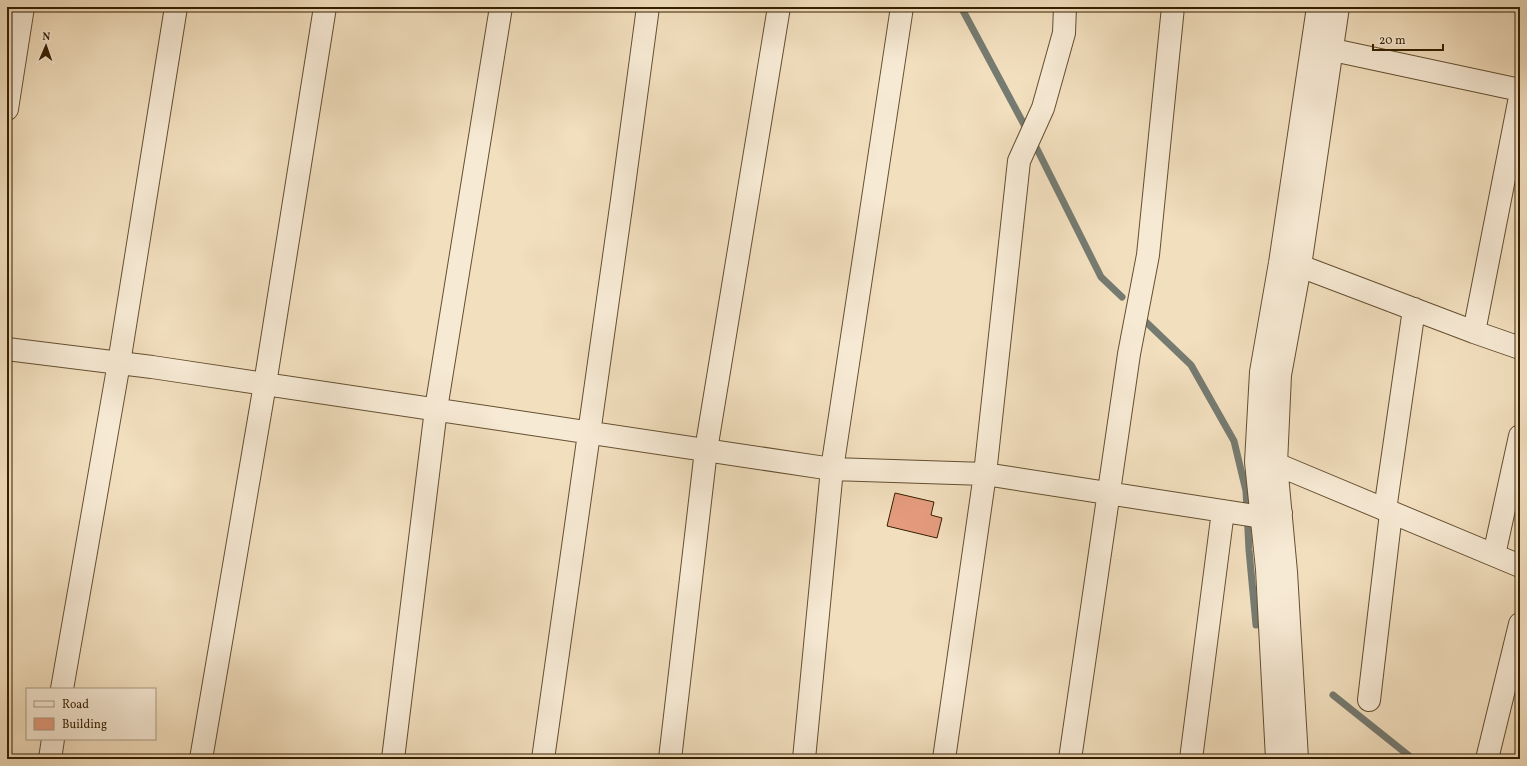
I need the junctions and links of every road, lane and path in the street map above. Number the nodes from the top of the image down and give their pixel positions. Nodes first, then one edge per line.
1 (23, 7) edge
2 (176, 7) edge
3 (325, 7) edge
4 (501, 7) edge
5 (648, 7) edge
6 (780, 7) edge
7 (902, 7) edge
8 (1065, 7) edge
9 (1173, 7) edge
10 (1318, 7) edge
11 (1338, 7) edge
12 (1332, 50) junction
13 (1520, 90) edge
14 (1520, 98) edge
15 (7, 109) edge
16 (1300, 266) junction
17 (1414, 310) junction
18 (1474, 332) junction
19 (1520, 348) edge
20 (7, 349) edge
21 (119, 363) junction
22 (265, 384) junction
23 (436, 409) junction
24 (588, 432) junction
25 (1520, 436) edge
26 (706, 450) junction
27 (1276, 464) junction
28 (832, 469) junction
29 (985, 474) junction
30 (1108, 493) junction
31 (1223, 511) junction
32 (1388, 512) junction
33 (1271, 515) junction
34 (1494, 555) junction
35 (1520, 566) edge
36 (1520, 624) edge
37 (62, 688) edge
38 (1369, 700) dead end
39 (53, 740) edge
40 (50, 759) edge
41 (201, 759) edge
42 (393, 759) edge
43 (543, 759) edge
44 (670, 759) edge
45 (804, 759) edge
46 (944, 759) edge
47 (1070, 759) edge
48 (1191, 759) edge
49 (1277, 759) edge
50 (1297, 759) edge
51 (1487, 759) edge

1 - 15 street
2 - 21 street
3 - 22 street
4 - 23 street
5 - 24 street
6 - 26 street
7 - 28 street
8 - 29 street
9 - 30 street
10 - 33 street
11 - 12 street
12 - 13 street
12 - 16 street
14 - 18 street
16 - 17 street
16 - 27 street
17 - 18 street
17 - 32 street
18 - 19 street
20 - 21 street
21 - 22 street
21 - 37 street
22 - 23 street
22 - 41 street
23 - 24 street
23 - 42 street
24 - 26 street
24 - 43 street
25 - 34 street
26 - 28 street
26 - 44 street
27 - 32 street
27 - 33 street
28 - 29 street
28 - 45 street
29 - 30 street
29 - 46 street
30 - 31 street
30 - 47 street
31 - 33 street
31 - 48 street
32 - 34 street
32 - 38 street
33 - 49 street
33 - 50 street
34 - 35 street
36 - 51 street
39 - 40 street

